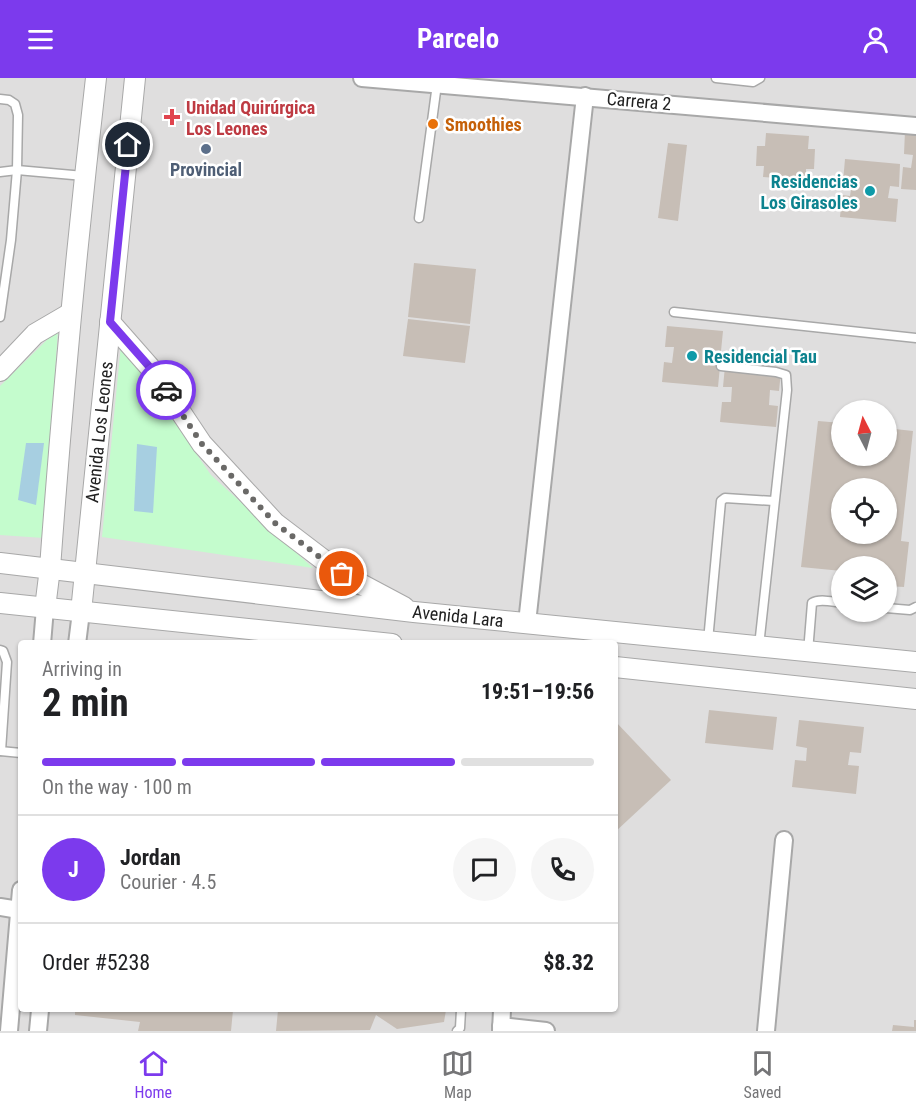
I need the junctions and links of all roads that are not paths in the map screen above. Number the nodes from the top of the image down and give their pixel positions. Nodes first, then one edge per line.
1 (96, 78) edge
2 (135, 78) edge
3 (363, 78) edge
4 (716, 78) edge
5 (760, 78) edge
6 (408, 80) edge
7 (437, 84) junction
8 (585, 96) junction
9 (0, 99) edge
10 (916, 126) edge
11 (17, 170) junction
12 (0, 172) edge
13 (84, 176) junction
14 (419, 218) dead end
15 (0, 238) edge
16 (11, 240) junction
17 (674, 312) dead end
18 (71, 313) junction
19 (0, 317) edge
20 (110, 322) junction
21 (916, 338) edge
22 (721, 366) dead end
23 (0, 371) edge
24 (774, 501) junction
25 (0, 563) edge
26 (50, 568) junction
27 (84, 572) junction
28 (831, 602) edge
29 (0, 603) edge
30 (916, 607) edge
31 (45, 608) junction
32 (897, 609) edge
33 (81, 612) junction
34 (414, 612) junction
35 (527, 623) junction
36 (42, 640) edge
37 (78, 640) edge
38 (353, 640) edge
39 (708, 641) junction
40 (759, 647) junction
41 (0, 650) edge
42 (808, 652) junction
43 (916, 662) edge
44 (618, 667) edge
45 (916, 699) edge
46 (0, 751) edge
47 (18, 753) edge
48 (784, 840) dead end
49 (0, 907) edge
50 (18, 910) edge
51 (18, 922) edge
52 (40, 1012) edge
53 (460, 1012) edge
54 (501, 1022) edge
55 (9, 1031) edge
56 (38, 1031) edge
57 (457, 1031) edge
58 (546, 1031) edge
59 (766, 1031) edge

1 - 13 street, Avenida Los Leones
2 - 20 street, Avenida Los Leones
3 - 6 street, Carrera 2
4 - 5 lane
6 - 7 street, Carrera 2
7 - 8 street, Carrera 2
7 - 14 lane
8 - 10 street, Carrera 2
8 - 35 street
9 - 11 lane
11 - 12 lane
11 - 13 lane
11 - 16 lane
13 - 18 street, Avenida Los Leones
15 - 16 lane
16 - 19 lane
17 - 21 lane
18 - 23 street
18 - 26 street, Avenida Los Leones
20 - 27 street, Avenida Los Leones
20 - 34 street
22 - 24 lane
24 - 39 lane
24 - 40 lane
25 - 26 street, Avenida Lara
26 - 27 street, Avenida Lara
26 - 31 street, Avenida Los Leones
27 - 33 street, Avenida Los Leones
27 - 34 street, Avenida Lara
28 - 42 lane
29 - 31 street
30 - 32 lane
31 - 33 street
31 - 36 street, Avenida Los Leones
33 - 37 street, Avenida Los Leones
33 - 38 street
34 - 35 street, Avenida Lara
35 - 39 street, Avenida Lara
39 - 40 street, Avenida Lara
40 - 42 street, Avenida Lara
41 - 46 lane
42 - 43 street, Avenida Lara
44 - 45 street
46 - 47 lane
48 - 59 street
49 - 50 street
51 - 55 street
52 - 56 street
53 - 57 lane
54 - 58 street

